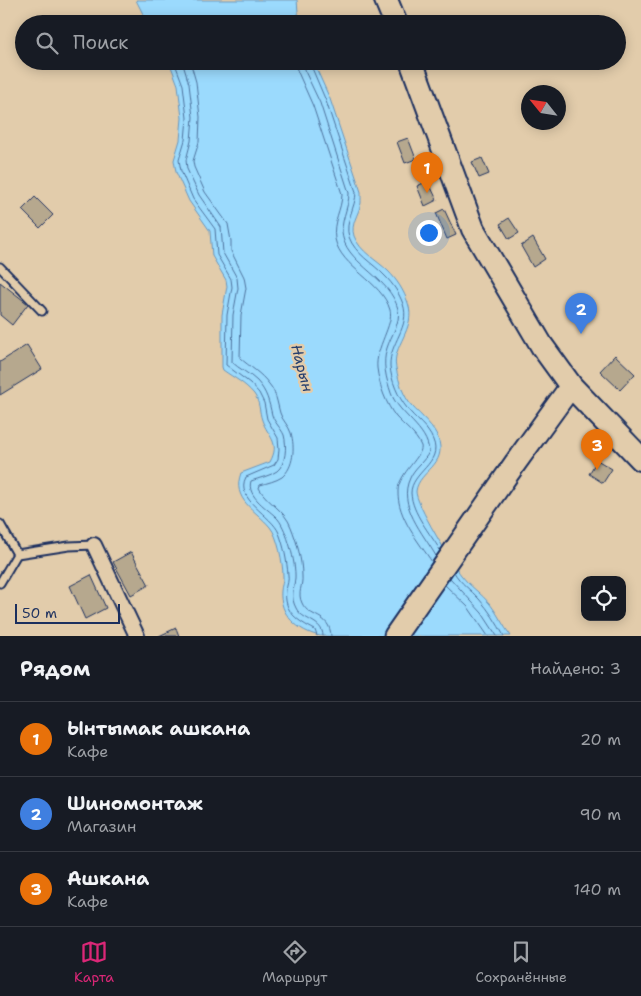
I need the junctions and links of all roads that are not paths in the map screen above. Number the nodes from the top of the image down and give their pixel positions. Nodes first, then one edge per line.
1 (386, 0) edge
2 (392, 15) edge
3 (414, 70) edge
4 (0, 267) edge
5 (42, 311) dead end
6 (571, 386) junction
7 (641, 459) edge
8 (0, 524) edge
9 (94, 545) joint
10 (17, 554) junction
11 (0, 583) edge
12 (137, 636) edge
13 (396, 636) edge

1 - 2 highway
3 - 6 highway
4 - 5 lane
6 - 7 highway
6 - 13 main road
8 - 10 lane
9 - 10 lane
9 - 12 street
10 - 11 lane

